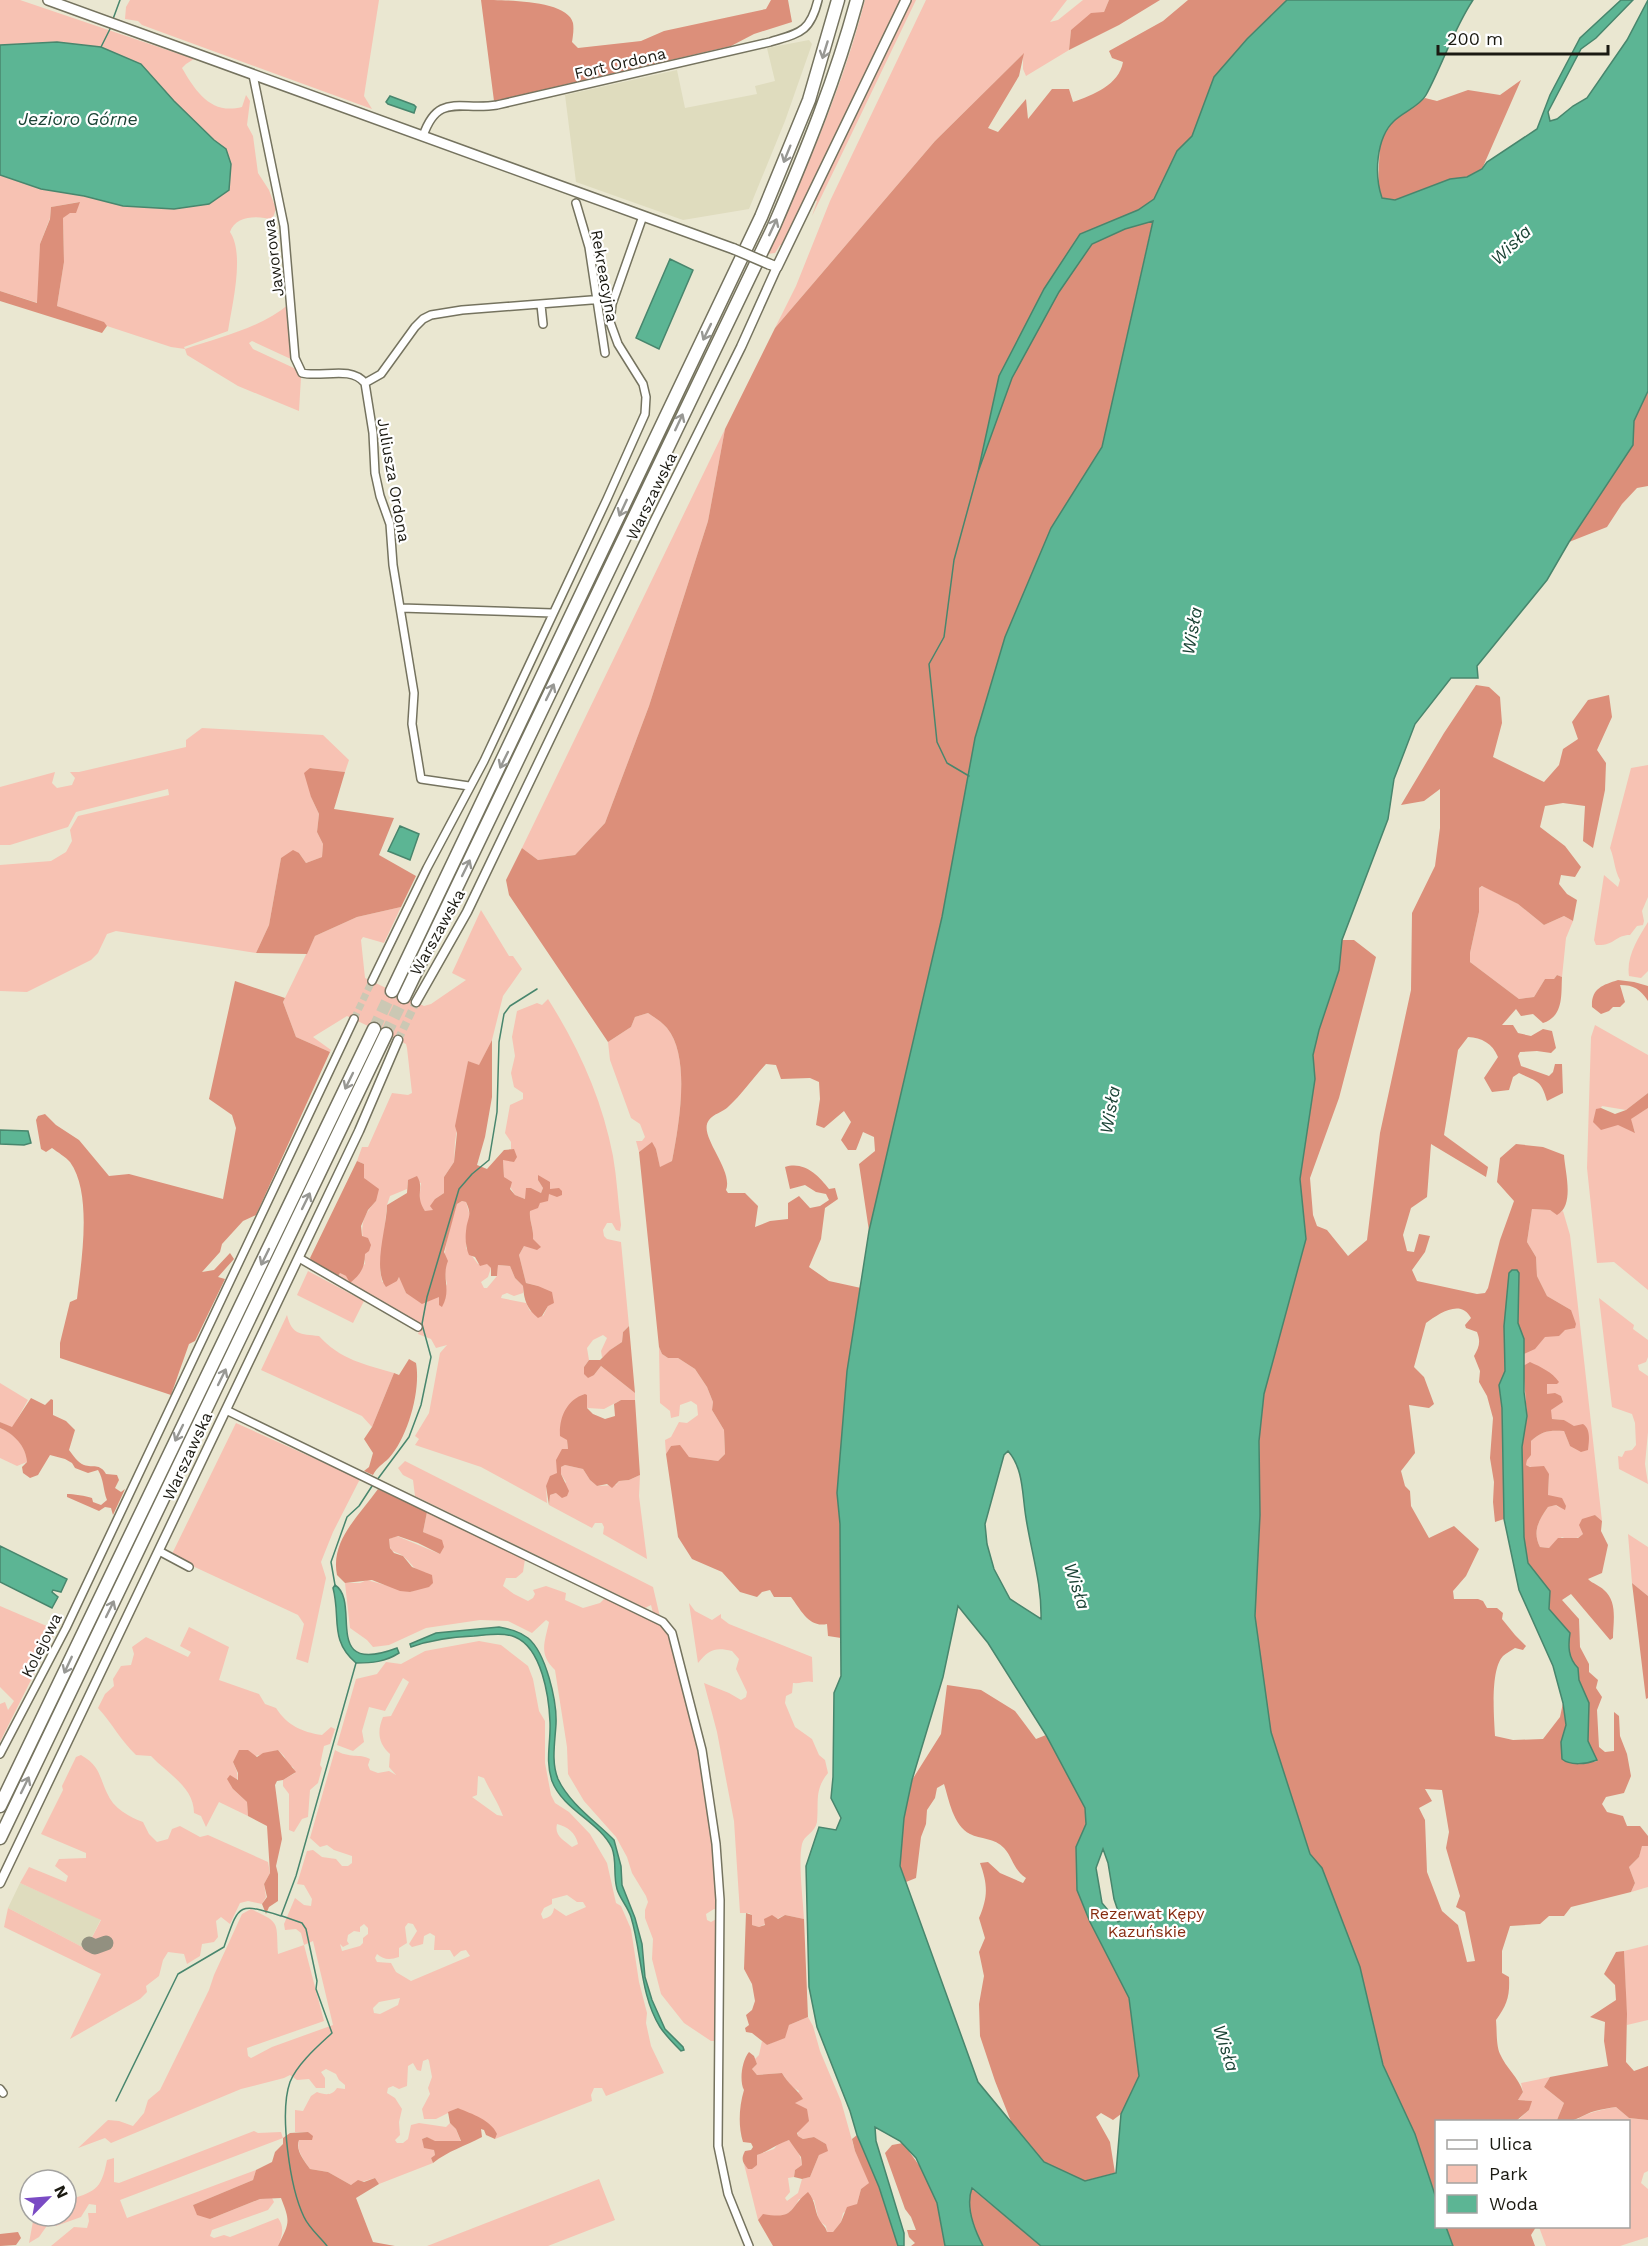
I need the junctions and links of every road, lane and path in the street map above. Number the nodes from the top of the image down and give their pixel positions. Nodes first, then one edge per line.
1 (48, 0) edge
2 (818, 0) edge
3 (838, 0) edge
4 (857, 0) edge
5 (906, 0) edge
6 (253, 75) junction
7 (423, 136) junction
8 (576, 203) dead end
9 (643, 216) junction
10 (773, 265) junction
11 (596, 300) junction
12 (613, 301) junction
13 (541, 305) junction
14 (543, 324) dead end
15 (605, 353) dead end
16 (365, 383) junction
17 (401, 608) junction
18 (552, 613) junction
19 (469, 786) junction
20 (372, 981) tunnel mouth
21 (392, 991) tunnel mouth
22 (404, 997) tunnel mouth
23 (416, 1002) tunnel mouth
24 (354, 1019) tunnel mouth
25 (374, 1029) tunnel mouth
26 (386, 1034) tunnel mouth
27 (398, 1040) tunnel mouth
28 (299, 1258) junction
29 (418, 1327) dead end
30 (226, 1410) junction
31 (159, 1551) junction
32 (189, 1567) dead end
33 (0, 1754) edge
34 (0, 1806) edge
35 (0, 1838) edge
36 (0, 1883) edge
37 (749, 2246) edge

1 - 6 main road
2 - 7 street, Fort Ordona
3 -> 21 highway
22 -> 4 highway
5 - 10 main road, Warszawska
6 - 7 main road
6 - 16 street, Jaworowa
7 - 9 main road
8 - 11 street, Rekreacyjna
9 - 10 main road, bridge
9 - 12 street
10 - 23 street, Warszawska
11 - 12 street
11 - 13 street
11 - 15 street, Rekreacyjna
12 - 18 street
13 - 14 street
13 - 16 street
16 - 17 street, Juliusza Ordona
17 - 18 street
17 - 19 street, Juliusza Ordona
18 - 19 street
19 - 20 street
24 - 33 street, Kolejowa
25 -> 34 highway
35 -> 26 highway
27 - 28 street, Warszawska
28 - 29 street
28 - 30 street, Warszawska
30 - 31 street, Warszawska
30 - 37 street
31 - 32 street
31 - 36 street, Warszawska

